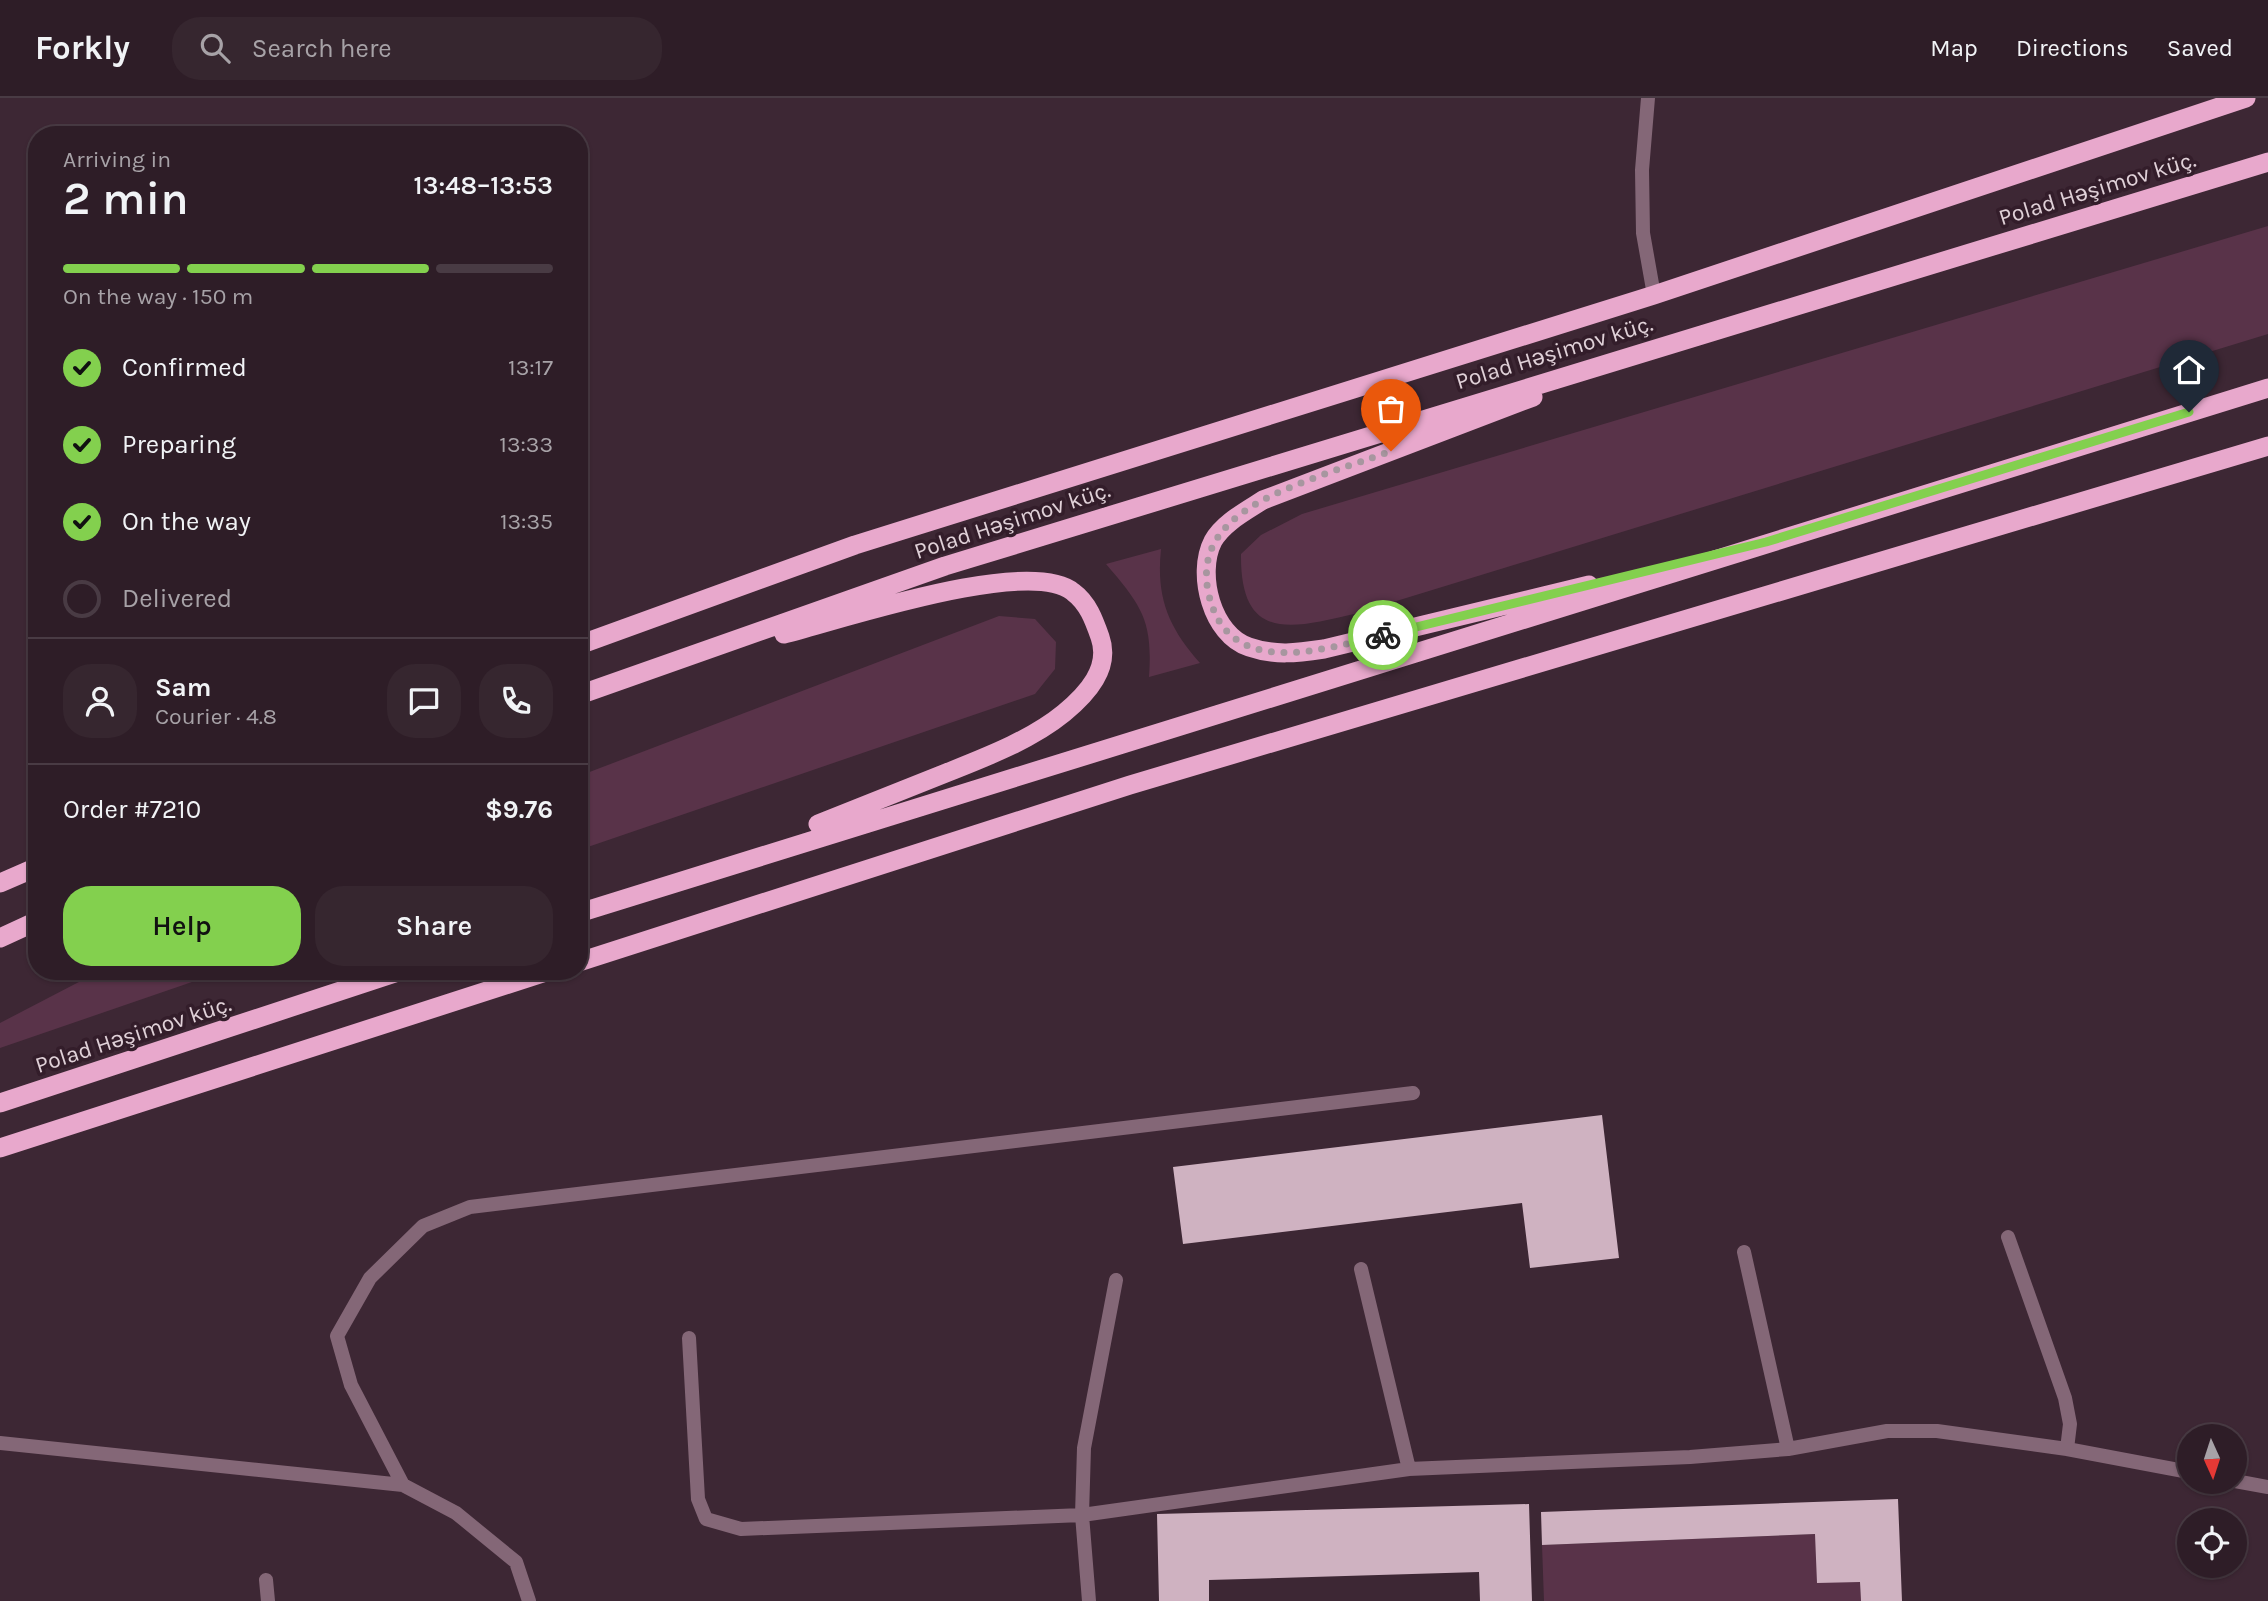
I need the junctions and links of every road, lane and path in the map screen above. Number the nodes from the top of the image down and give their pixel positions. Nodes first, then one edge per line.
1 (1648, 98) edge
2 (2246, 98) edge
3 (2217, 102) edge
4 (2268, 162) edge
5 (1654, 295) junction
6 (1698, 334) junction
7 (2268, 388) edge
8 (2268, 446) edge
9 (1766, 542) junction
10 (588, 642) edge
11 (644, 671) junction
12 (588, 692) edge
13 (28, 871) edge
14 (687, 877) junction
15 (0, 883) edge
16 (588, 910) edge
17 (28, 925) edge
18 (0, 938) edge
19 (588, 958) edge
20 (374, 980) edge
21 (521, 980) edge
22 (1413, 1093) dead end
23 (0, 1104) edge
24 (0, 1148) edge
25 (2008, 1237) dead end
26 (1744, 1252) dead end
27 (1361, 1269) dead end
28 (1116, 1280) dead end
29 (689, 1338) dead end
30 (0, 1443) edge
31 (1788, 1449) junction
32 (2067, 1449) junction
33 (1409, 1469) junction
34 (2177, 1470) edge
35 (2247, 1483) edge
36 (403, 1485) junction
37 (2268, 1487) edge
38 (1082, 1515) junction
39 (266, 1580) dead end
40 (268, 1601) edge
41 (528, 1601) edge
42 (1089, 1601) edge

1 - 5 street
2 - 3 highway
3 - 5 highway
4 - 6 highway, Polad Həşimov küç.
5 - 10 highway
6 - 9 highway
6 - 11 highway, Polad Həşimov küç.
7 - 9 highway
8 - 19 highway
9 - 14 highway
11 - 12 highway, Polad Həşimov küç.
11 - 14 highway
13 - 15 highway
14 - 16 highway
17 - 18 highway
20 - 23 highway, Polad Həşimov küç.
21 - 24 highway
22 - 36 street
25 - 32 street
26 - 31 street
27 - 33 street
28 - 38 street
29 - 38 street
30 - 36 street
31 - 32 street
31 - 33 street
32 - 34 street
33 - 38 street
35 - 37 street
36 - 41 street
38 - 42 street
39 - 40 street

